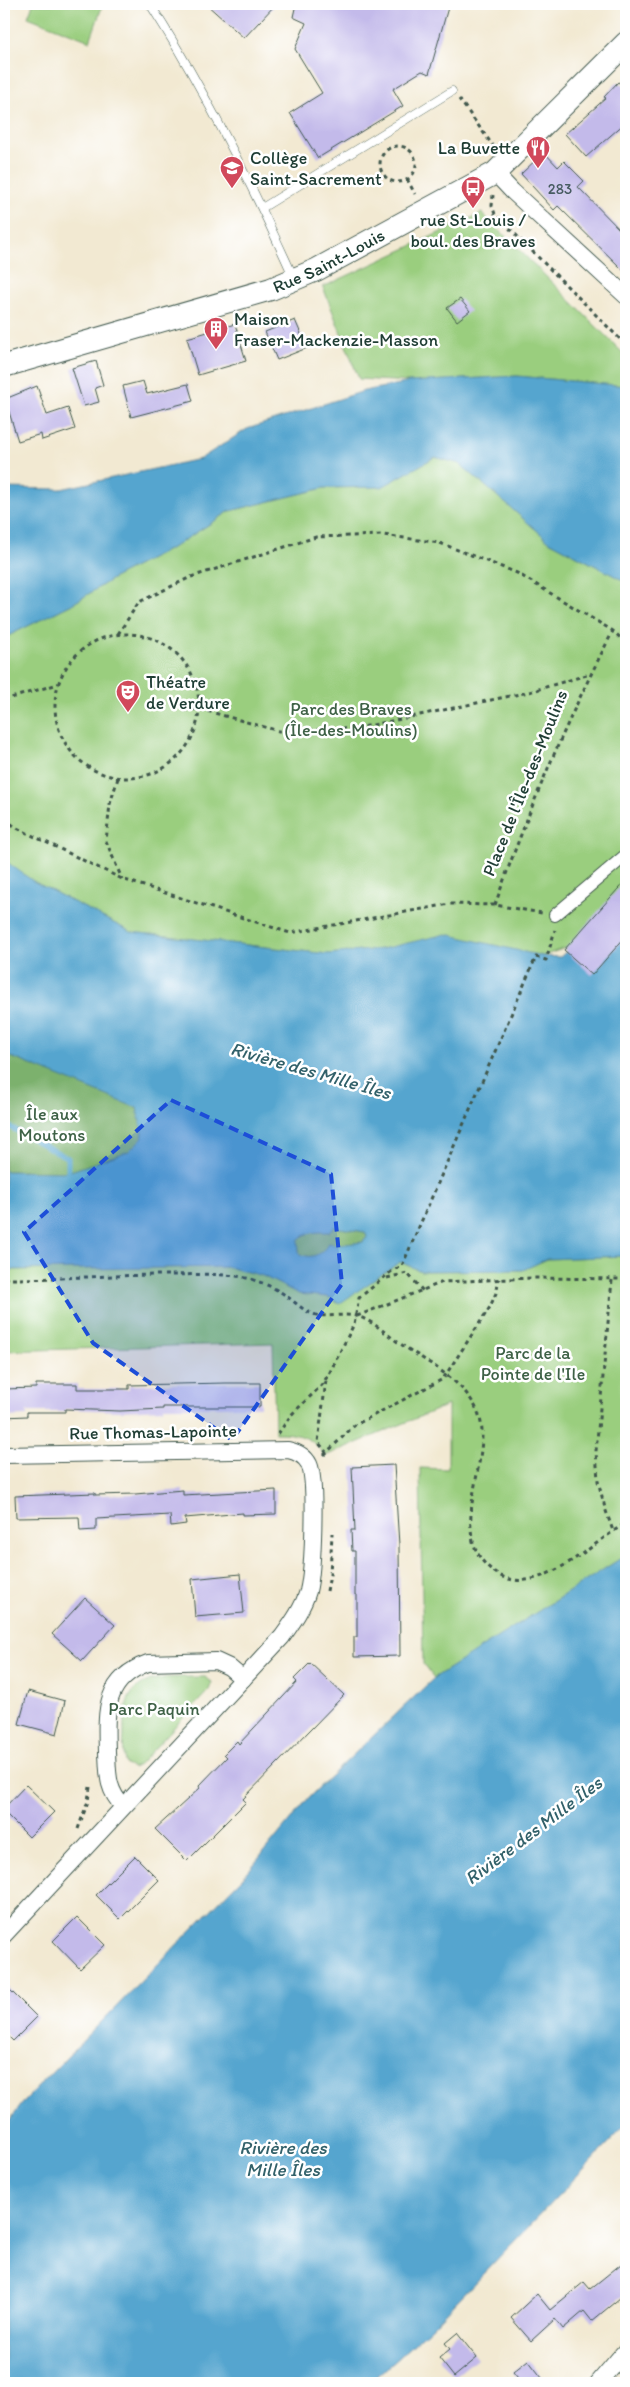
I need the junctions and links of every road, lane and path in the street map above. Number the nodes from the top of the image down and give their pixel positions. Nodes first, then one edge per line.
1 (150, 4) edge
2 (626, 43) edge
3 (452, 91) joint
4 (414, 170) joint
5 (495, 173) junction
6 (262, 208) junction
7 (295, 280) junction
8 (626, 296) edge
9 (626, 345) edge
10 (4, 366) edge
11 (613, 631) junction
12 (118, 634) junction
13 (626, 643) edge
14 (590, 674) junction
15 (58, 684) junction
16 (4, 700) edge
17 (200, 709) junction
18 (184, 710) dead end
19 (118, 778) junction
20 (4, 819) edge
21 (626, 855) edge
22 (122, 879) junction
23 (495, 905) junction
24 (556, 919) junction
25 (4, 1279) edge
26 (384, 1279) junction
27 (499, 1279) junction
28 (626, 1279) edge
29 (612, 1280) junction
30 (423, 1290) junction
31 (356, 1316) junction
32 (446, 1375) junction
33 (326, 1378) junction
34 (278, 1433) dead end
35 (4, 1455) edge
36 (626, 1523) edge
37 (614, 1532) junction
38 (242, 1679) junction
39 (90, 1786) dead end
40 (123, 1806) junction
41 (78, 1829) dead end
42 (4, 1935) edge
43 (626, 2350) edge
44 (598, 2383) edge

1 - 6 lane
2 - 5 main road, Rue Saint-Louis
3 - 5 path
3 - 6 lane
4 - 4 path
5 - 7 main road, Rue Saint-Louis
5 - 8 street
5 - 9 path
6 - 7 lane
7 - 10 main road, Rue Saint-Louis
11 - 12 path
11 - 13 path
11 - 14 path, Place de l'Île-des-Moulins
12 - 15 path
12 - 17 path
14 - 17 path, Place de l'Île-des-Moulins
14 - 23 path, Place de l'Île-des-Moulins
15 - 16 path
15 - 19 path
17 - 18 path, Place de l'Île-des-Moulins
17 - 19 path
19 - 22 path
20 - 22 path, Place de l'Île-des-Moulins
21 - 24 street
22 - 23 path, Place de l'Île-des-Moulins
23 - 24 path, Place de l'Île-des-Moulins
24 - 26 path
25 - 31 path
26 - 30 path
26 - 31 path
27 - 29 path
27 - 30 path
27 - 32 path
28 - 29 path
29 - 37 path
30 - 31 path
31 - 32 path
31 - 33 path
32 - 33 path
32 - 37 path
33 - 34 path
35 - 38 street, Rue Thomas-Lapointe
36 - 37 path
38 - 40 street
38 - 40 street
39 - 41 path
40 - 42 street
43 - 44 street

